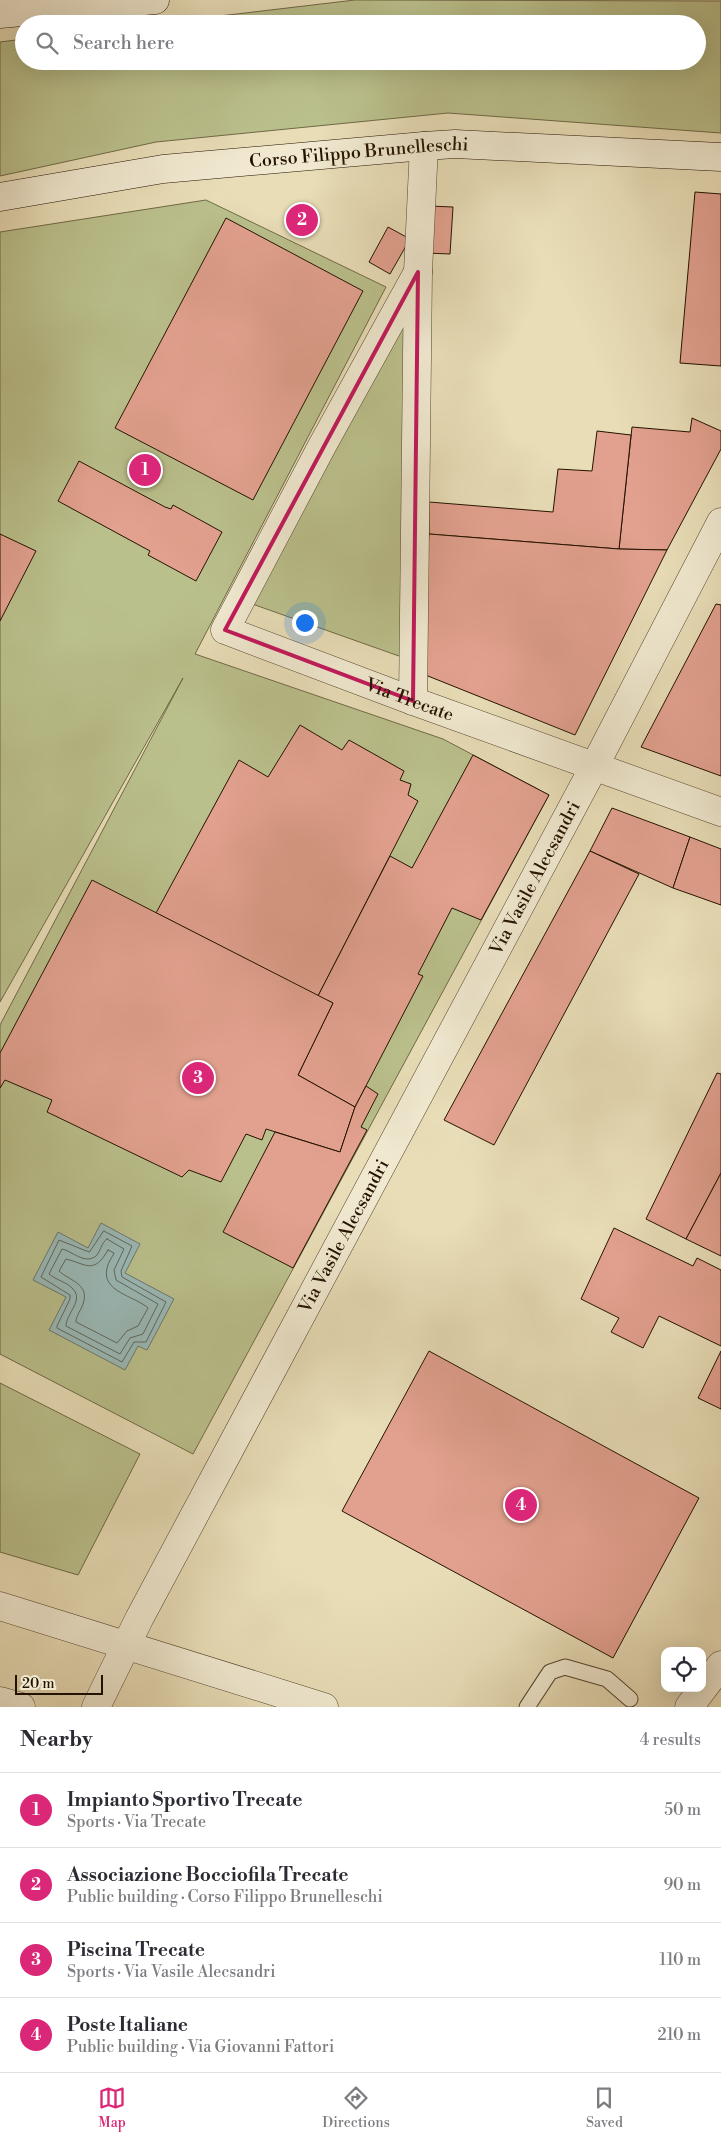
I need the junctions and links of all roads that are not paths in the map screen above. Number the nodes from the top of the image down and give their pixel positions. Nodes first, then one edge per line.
1 (155, 0) edge
2 (0, 14) edge
3 (424, 146) junction
4 (721, 156) edge
5 (0, 197) edge
6 (418, 272) junction
7 (721, 522) edge
8 (413, 701) junction
9 (595, 765) junction
10 (721, 812) edge
11 (0, 1606) edge
12 (125, 1645) junction
13 (721, 1665) edge
14 (630, 1699) dead end
15 (0, 1701) edge
16 (21, 1707) edge
17 (96, 1707) edge
18 (324, 1707) edge
19 (527, 1707) edge
20 (689, 1707) edge

1 - 2 street
3 - 4 street, Corso Filippo Brunelleschi
3 - 5 street, Corso Filippo Brunelleschi
3 - 6 street
6 - 8 street
6 - 8 street, Via Trecate
7 - 9 street
8 - 9 street, Via Trecate
9 - 10 street, Via Trecate
9 - 12 street, Via Vasile Alecsandri
11 - 12 street
12 - 17 street, Via Vasile Alecsandri
12 - 18 street
13 - 20 street
14 - 19 lane
15 - 16 street

